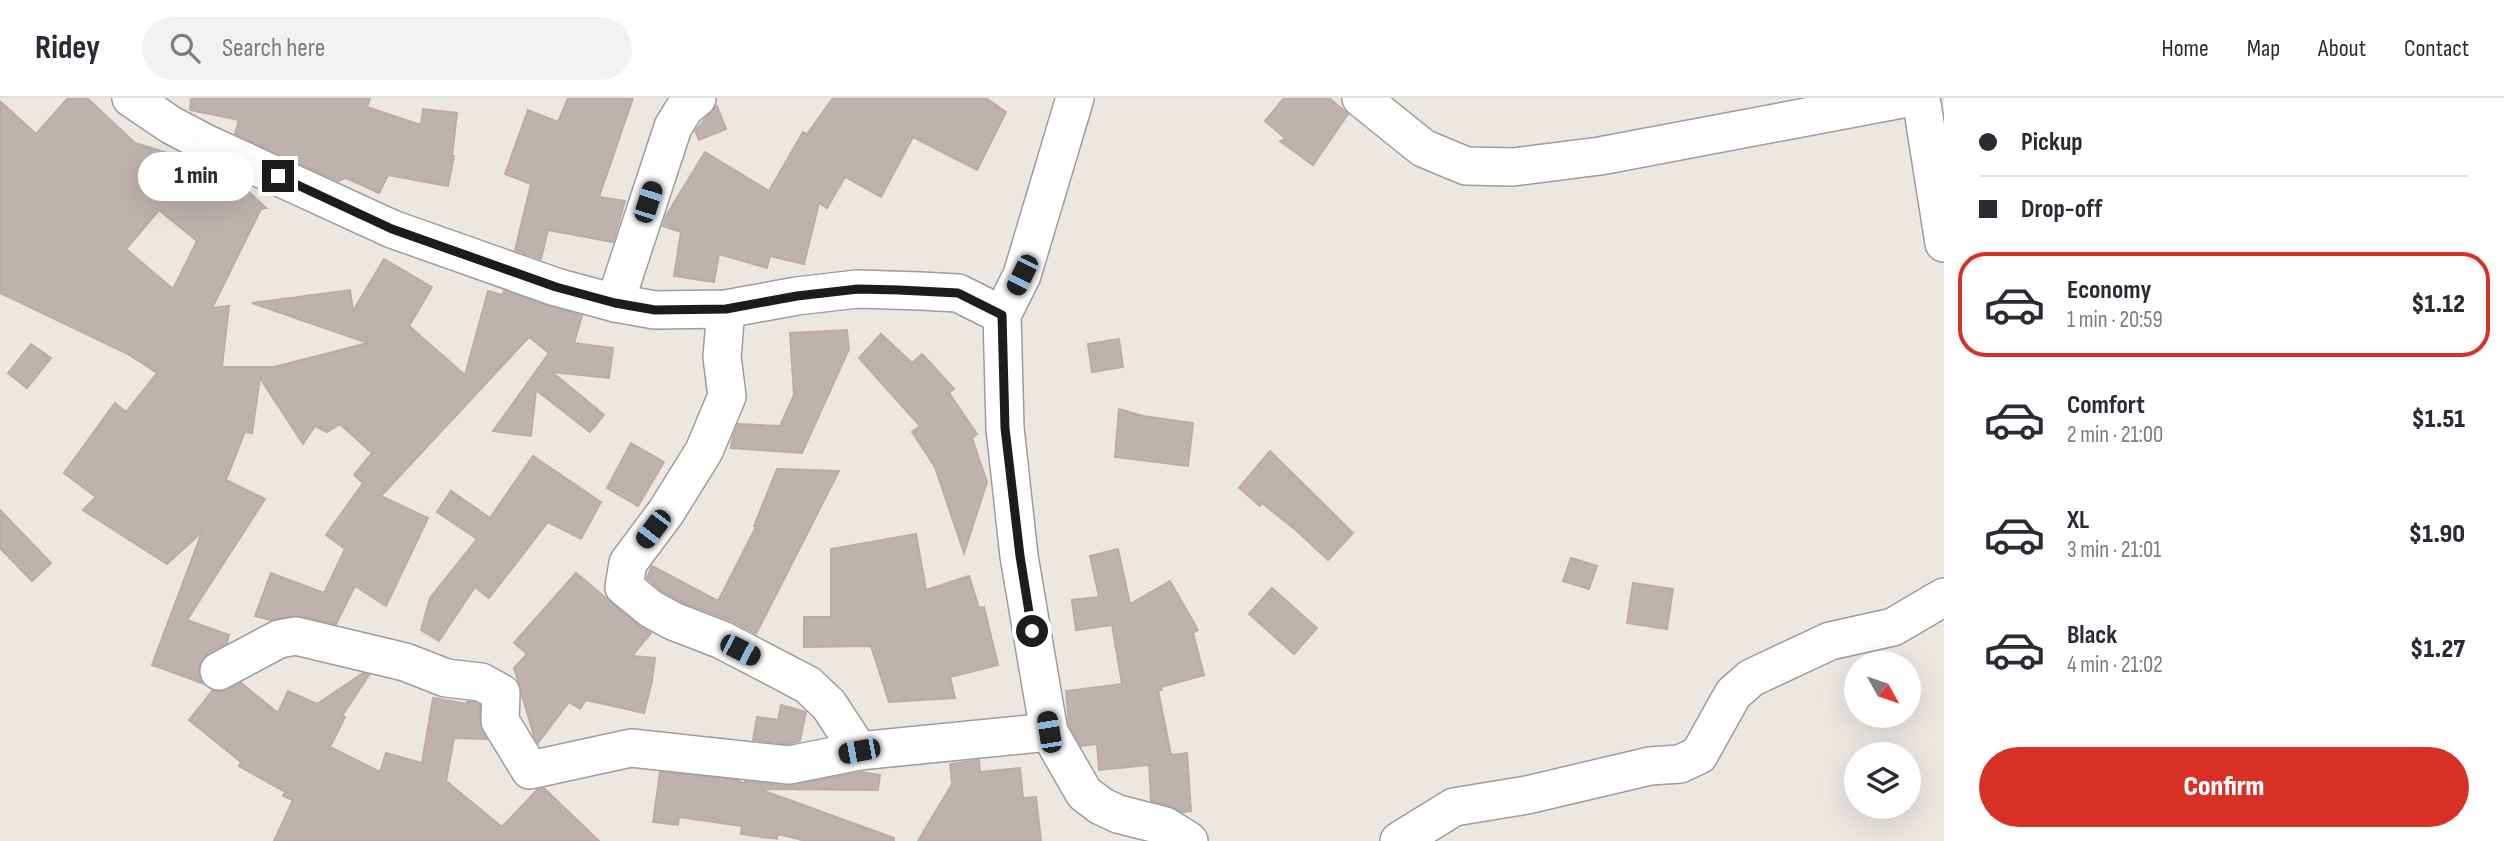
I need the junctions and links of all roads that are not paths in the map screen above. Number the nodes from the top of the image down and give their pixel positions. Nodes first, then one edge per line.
1 (131, 98) edge
2 (697, 98) edge
3 (1075, 98) edge
4 (1361, 98) edge
5 (1907, 98) edge
6 (1921, 98) edge
7 (1944, 243) edge
8 (615, 303) junction
9 (726, 309) junction
10 (1002, 315) junction
11 (1944, 597) edge
12 (219, 671) dead end
13 (1049, 732) junction
14 (859, 751) junction
15 (1189, 841) edge
16 (1399, 841) edge

1 - 8 street
2 - 8 street
3 - 10 street
4 - 5 street
6 - 7 street
8 - 9 street
9 - 10 street
9 - 14 street
10 - 13 street
11 - 16 street
12 - 14 street
13 - 14 street
13 - 15 street

